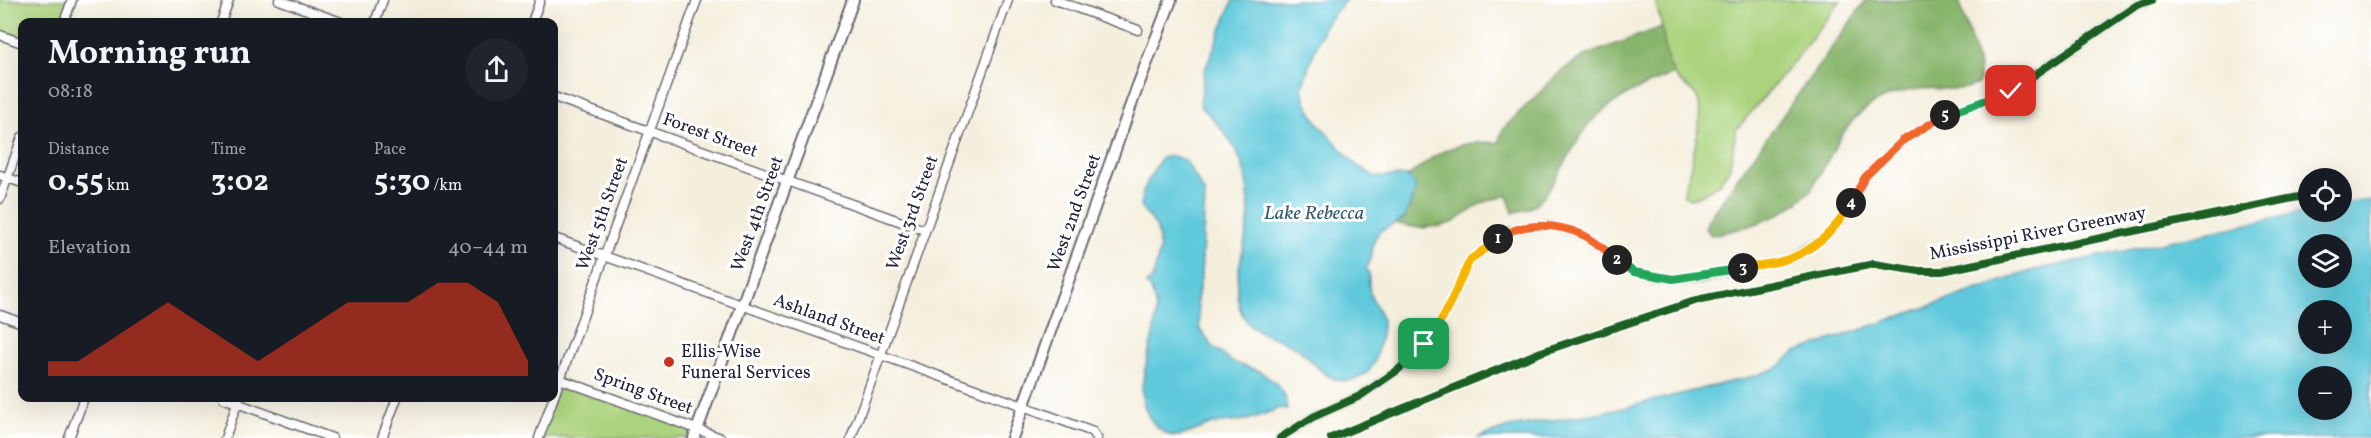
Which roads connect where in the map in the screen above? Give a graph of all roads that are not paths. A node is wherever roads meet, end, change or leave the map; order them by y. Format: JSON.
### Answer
{"nodes":[{"id":1,"x":72,"y":0,"type":"edge"},
{"id":2,"x":229,"y":0,"type":"edge"},
{"id":3,"x":279,"y":0,"type":"edge"},
{"id":4,"x":383,"y":0,"type":"edge"},
{"id":5,"x":540,"y":0,"type":"edge"},
{"id":6,"x":697,"y":0,"type":"edge"},
{"id":7,"x":853,"y":0,"type":"edge"},
{"id":8,"x":1008,"y":0,"type":"edge"},
{"id":9,"x":1055,"y":0,"type":"edge"},
{"id":10,"x":1171,"y":0,"type":"edge"},
{"id":11,"x":2152,"y":0,"type":"edge"},
{"id":12,"x":65,"y":18,"type":"edge"},
{"id":13,"x":222,"y":18,"type":"edge"},
{"id":14,"x":330,"y":18,"type":"edge"},
{"id":15,"x":376,"y":18,"type":"edge"},
{"id":16,"x":533,"y":18,"type":"edge"},
{"id":17,"x":1138,"y":30,"type":"dead end"},
{"id":18,"x":0,"y":35,"type":"edge"},
{"id":19,"x":18,"y":42,"type":"edge"},
{"id":20,"x":558,"y":98,"type":"edge"},
{"id":21,"x":650,"y":132,"type":"junction"},
{"id":22,"x":18,"y":146,"type":"edge"},
{"id":23,"x":4,"y":176,"type":"edge"},
{"id":24,"x":18,"y":181,"type":"edge"},
{"id":25,"x":787,"y":181,"type":"junction"},
{"id":26,"x":0,"y":199,"type":"edge"},
{"id":27,"x":924,"y":230,"type":"junction"},
{"id":28,"x":558,"y":240,"type":"edge"},
{"id":29,"x":605,"y":258,"type":"junction"},
{"id":30,"x":742,"y":307,"type":"junction"},
{"id":31,"x":0,"y":315,"type":"edge"},
{"id":32,"x":18,"y":322,"type":"edge"},
{"id":33,"x":881,"y":356,"type":"junction"},
{"id":34,"x":558,"y":376,"type":"edge"},
{"id":35,"x":558,"y":379,"type":"edge"},
{"id":36,"x":82,"y":402,"type":"edge"},
{"id":37,"x":237,"y":402,"type":"edge"},
{"id":38,"x":243,"y":402,"type":"edge"},
{"id":39,"x":396,"y":402,"type":"edge"},
{"id":40,"x":550,"y":402,"type":"edge"},
{"id":41,"x":1023,"y":406,"type":"junction"},
{"id":42,"x":695,"y":434,"type":"edge"},
{"id":43,"x":1095,"y":435,"type":"edge"},
{"id":44,"x":69,"y":438,"type":"edge"},
{"id":45,"x":225,"y":438,"type":"edge"},
{"id":46,"x":332,"y":438,"type":"edge"},
{"id":47,"x":382,"y":438,"type":"edge"},
{"id":48,"x":539,"y":438,"type":"edge"},
{"id":49,"x":721,"y":438,"type":"edge"},
{"id":50,"x":851,"y":438,"type":"edge"},
{"id":51,"x":1011,"y":438,"type":"edge"},
{"id":52,"x":1280,"y":438,"type":"edge"}],
"edges":[{"from":1,"to":12,"type":"street"},
{"from":2,"to":13,"type":"street"},
{"from":3,"to":14,"type":"street"},
{"from":4,"to":15,"type":"street"},
{"from":5,"to":16,"type":"street"},
{"from":6,"to":21,"type":"street","name":"West 5th Street"},
{"from":7,"to":25,"type":"street","name":"West 4th Street"},
{"from":8,"to":27,"type":"street","name":"West 3rd Street"},
{"from":9,"to":17,"type":"street"},
{"from":10,"to":41,"type":"street","name":"West 2nd Street"},
{"from":11,"to":52,"type":"street"},
{"from":18,"to":19,"type":"street"},
{"from":20,"to":21,"type":"street","name":"Forest Street"},
{"from":21,"to":25,"type":"street","name":"Forest Street"},
{"from":21,"to":29,"type":"street","name":"West 5th Street"},
{"from":22,"to":23,"type":"street"},
{"from":23,"to":24,"type":"street"},
{"from":23,"to":26,"type":"street"},
{"from":25,"to":27,"type":"street","name":"Forest Street"},
{"from":25,"to":30,"type":"street","name":"West 4th Street"},
{"from":27,"to":33,"type":"street","name":"West 3rd Street"},
{"from":28,"to":29,"type":"street","name":"Ashland Street"},
{"from":29,"to":30,"type":"street","name":"Ashland Street"},
{"from":29,"to":34,"type":"street","name":"West 5th Street"},
{"from":30,"to":33,"type":"street","name":"Ashland Street"},
{"from":30,"to":42,"type":"street","name":"West 4th Street"},
{"from":31,"to":32,"type":"street"},
{"from":33,"to":41,"type":"street","name":"Ashland Street"},
{"from":33,"to":50,"type":"street","name":"West 3rd Street"},
{"from":35,"to":42,"type":"street","name":"Spring Street"},
{"from":36,"to":44,"type":"street"},
{"from":37,"to":45,"type":"street"},
{"from":38,"to":46,"type":"street"},
{"from":39,"to":47,"type":"street"},
{"from":40,"to":48,"type":"street","name":"West 5th Street"},
{"from":41,"to":43,"type":"street","name":"Ashland Street"},
{"from":41,"to":51,"type":"street","name":"West 2nd Street"},
{"from":42,"to":49,"type":"street","name":"Spring Street"}]}
